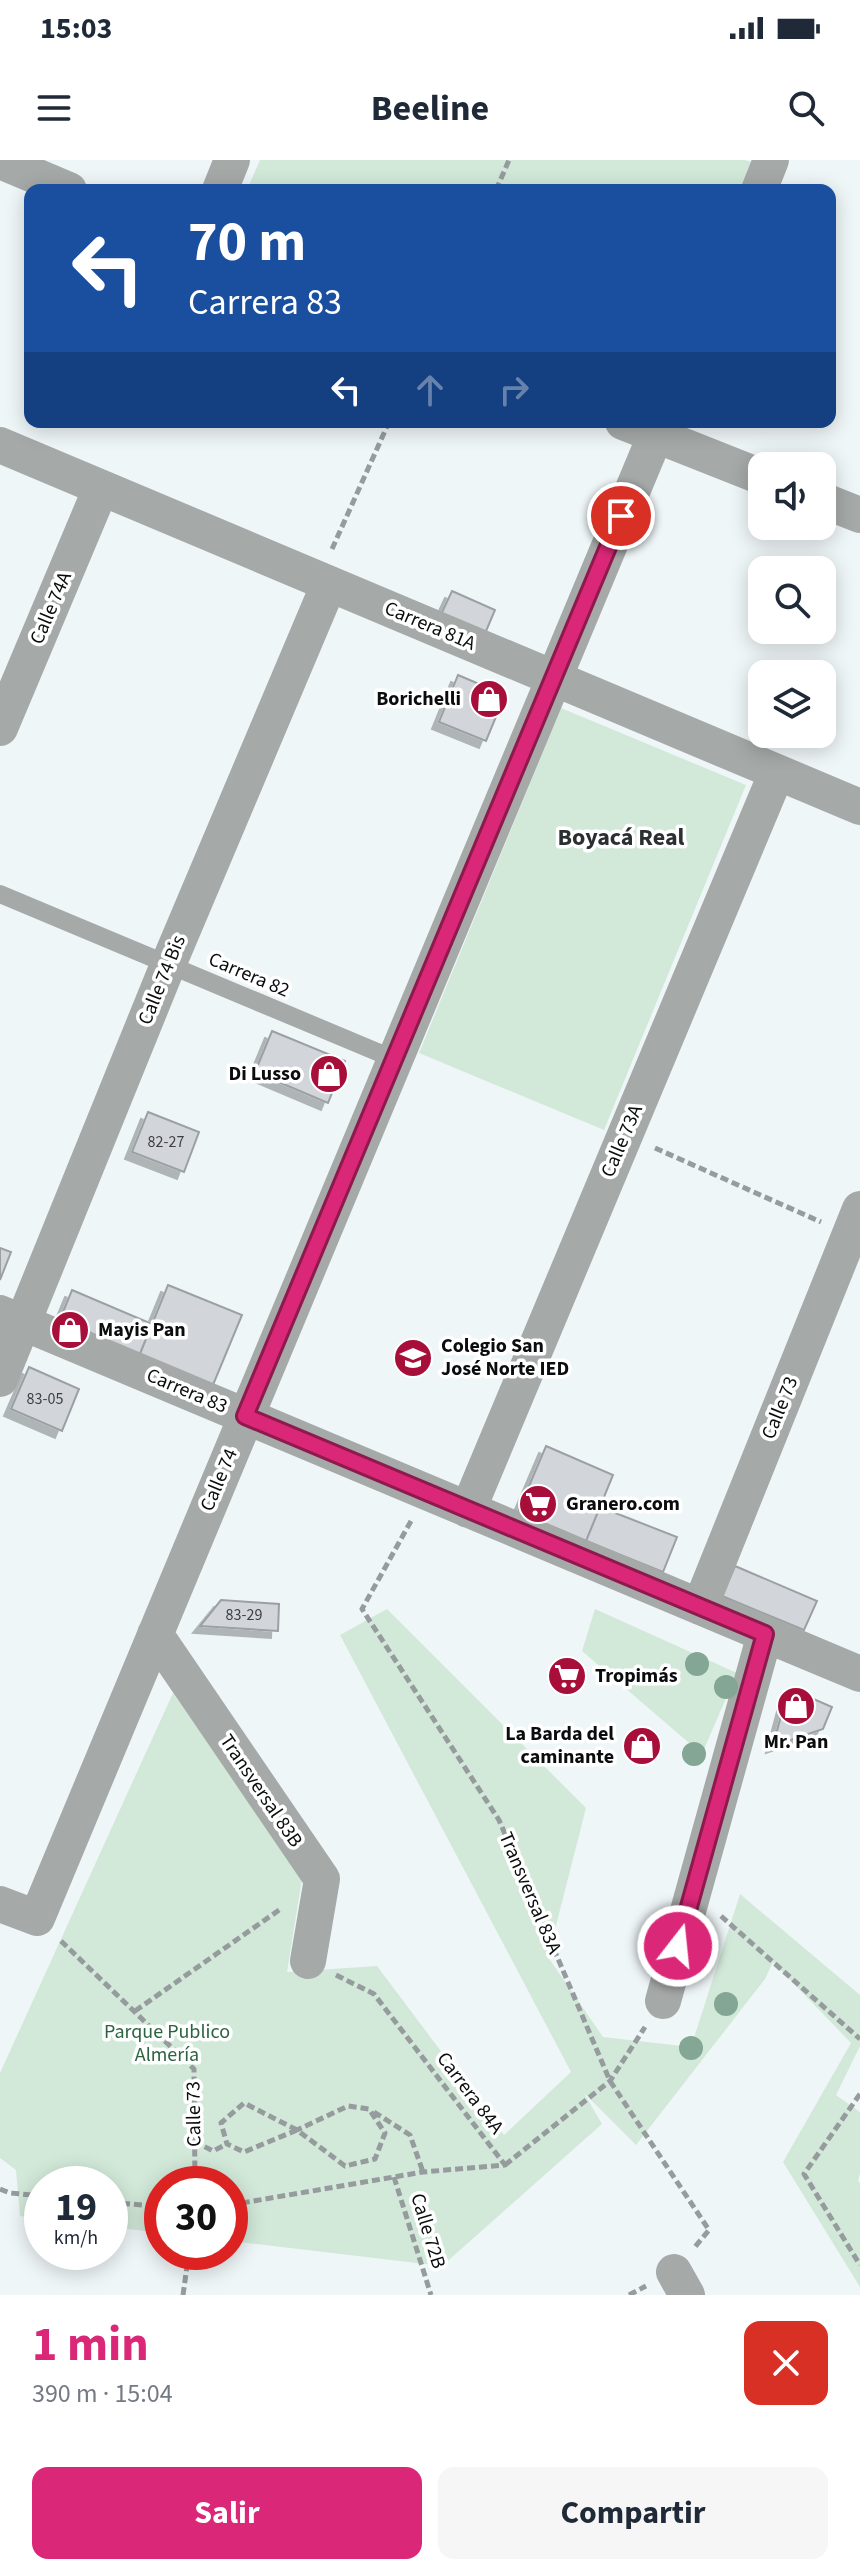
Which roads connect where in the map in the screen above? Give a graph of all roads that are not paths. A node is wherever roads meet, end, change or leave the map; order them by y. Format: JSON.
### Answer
{"nodes":[{"id":1,"x":232,"y":160,"type":"edge"},
{"id":2,"x":771,"y":160,"type":"edge"},
{"id":3,"x":0,"y":161,"type":"edge"},
{"id":4,"x":55,"y":184,"type":"edge"},
{"id":5,"x":222,"y":184,"type":"edge"},
{"id":6,"x":761,"y":184,"type":"edge"},
{"id":7,"x":645,"y":428,"type":"edge"},
{"id":8,"x":651,"y":428,"type":"edge"},
{"id":9,"x":0,"y":445,"type":"edge"},
{"id":10,"x":748,"y":471,"type":"edge"},
{"id":11,"x":101,"y":488,"type":"junction"},
{"id":12,"x":836,"y":506,"type":"edge"},
{"id":13,"x":860,"y":515,"type":"edge"},
{"id":14,"x":324,"y":581,"type":"junction"},
{"id":15,"x":553,"y":678,"type":"junction"},
{"id":16,"x":0,"y":728,"type":"edge"},
{"id":17,"x":777,"y":772,"type":"junction"},
{"id":18,"x":860,"y":807,"type":"edge"},
{"id":19,"x":0,"y":894,"type":"edge"},
{"id":20,"x":168,"y":965,"type":"junction"},
{"id":21,"x":394,"y":1059,"type":"junction"},
{"id":22,"x":855,"y":1222,"type":"edge"},
{"id":23,"x":12,"y":1318,"type":"edge"},
{"id":24,"x":0,"y":1379,"type":"edge"},
{"id":25,"x":245,"y":1416,"type":"junction"},
{"id":26,"x":468,"y":1510,"type":"junction"},
{"id":27,"x":700,"y":1607,"type":"junction"},
{"id":28,"x":155,"y":1634,"type":"junction"},
{"id":29,"x":765,"y":1634,"type":"junction"},
{"id":30,"x":860,"y":1674,"type":"edge"},
{"id":31,"x":0,"y":1904,"type":"edge"},
{"id":32,"x":308,"y":1961,"type":"road end"},
{"id":33,"x":663,"y":2001,"type":"road end"}],
"edges":[{"from":1,"to":5,"type":"street"},
{"from":2,"to":6,"type":"street"},
{"from":3,"to":4,"type":"street"},
{"from":7,"to":15,"type":"street","name":"Calle 74"},
{"from":8,"to":10,"type":"street"},
{"from":9,"to":11,"type":"street","name":"Carrera 81A"},
{"from":11,"to":14,"type":"street","name":"Carrera 81A"},
{"from":11,"to":16,"type":"street","name":"Calle 74A"},
{"from":12,"to":13,"type":"street"},
{"from":14,"to":15,"type":"street","name":"Carrera 81A"},
{"from":14,"to":20,"type":"street","name":"Calle 74 Bis"},
{"from":15,"to":17,"type":"street","name":"Carrera 81A"},
{"from":15,"to":21,"type":"street","name":"Calle 74"},
{"from":17,"to":18,"type":"street","name":"Carrera 81A"},
{"from":17,"to":26,"type":"street","name":"Calle 73A"},
{"from":19,"to":20,"type":"lane","name":"Carrera 82"},
{"from":20,"to":21,"type":"lane","name":"Carrera 82"},
{"from":20,"to":23,"type":"street","name":"Calle 74 Bis"},
{"from":21,"to":25,"type":"street","name":"Calle 74"},
{"from":22,"to":27,"type":"street","name":"Calle 73"},
{"from":23,"to":24,"type":"street","name":"Calle 74 Bis"},
{"from":23,"to":25,"type":"street","name":"Carrera 83"},
{"from":25,"to":26,"type":"street","name":"Carrera 83"},
{"from":25,"to":28,"type":"street","name":"Calle 74"},
{"from":26,"to":27,"type":"street","name":"Carrera 83"},
{"from":27,"to":29,"type":"street","name":"Carrera 83"},
{"from":28,"to":31,"type":"street","name":"Calle 74"},
{"from":28,"to":32,"type":"street","name":"Transversal 83B"},
{"from":29,"to":30,"type":"street","name":"Carrera 83"},
{"from":29,"to":33,"type":"street"}]}
